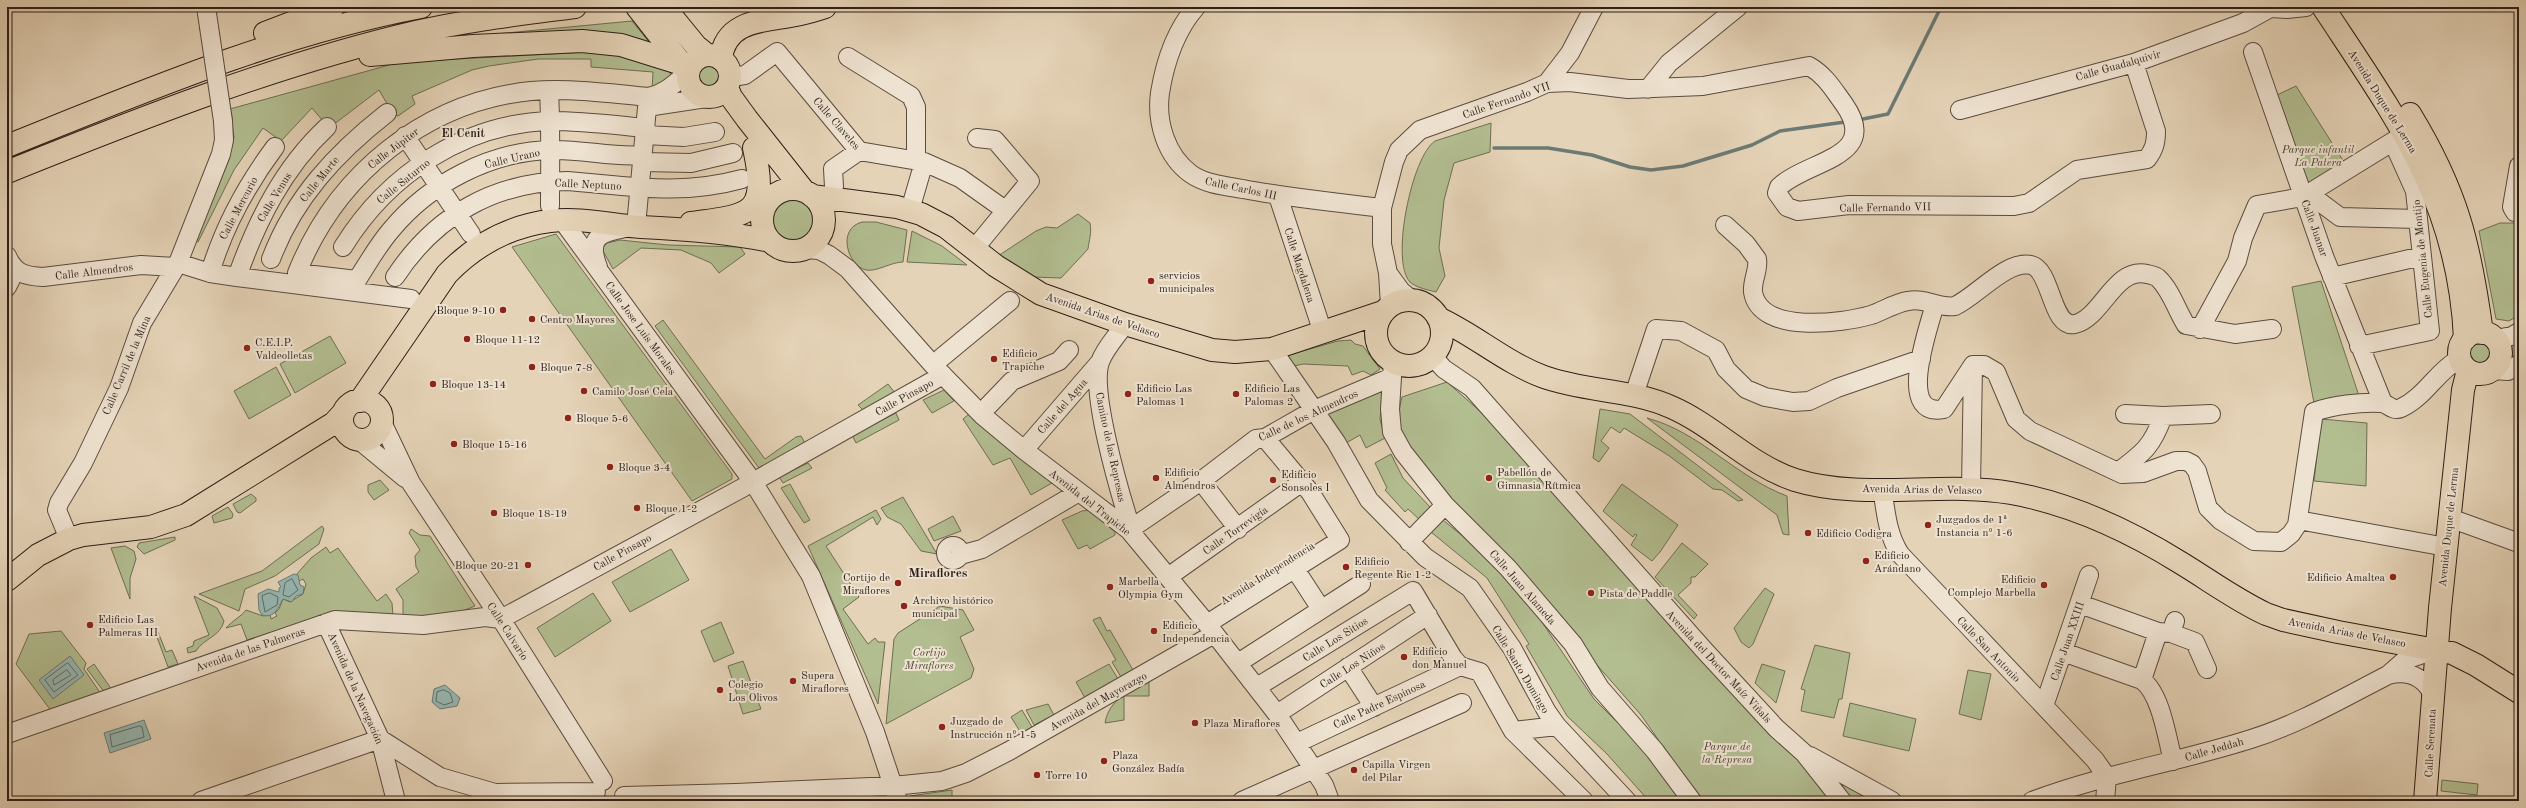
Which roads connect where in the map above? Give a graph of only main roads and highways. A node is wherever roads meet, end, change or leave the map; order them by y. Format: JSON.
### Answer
{"nodes":[{"id":1,"x":333,"y":7,"type":"edge"},
{"id":2,"x":421,"y":7,"type":"edge"},
{"id":3,"x":575,"y":7,"type":"edge"},
{"id":4,"x":637,"y":7,"type":"edge"},
{"id":5,"x":664,"y":7,"type":"edge"},
{"id":6,"x":826,"y":7,"type":"edge"},
{"id":7,"x":2322,"y":7,"type":"edge"},
{"id":8,"x":676,"y":38,"type":"junction"},
{"id":9,"x":322,"y":57,"type":"junction"},
{"id":10,"x":685,"y":68,"type":"junction"},
{"id":11,"x":717,"y":79,"type":"junction"},
{"id":12,"x":168,"y":83,"type":"junction"},
{"id":13,"x":7,"y":146,"type":"edge"},
{"id":14,"x":743,"y":151,"type":"junction"},
{"id":15,"x":7,"y":172,"type":"edge"},
{"id":16,"x":808,"y":193,"type":"junction"},
{"id":17,"x":864,"y":204,"type":"junction"},
{"id":18,"x":766,"y":205,"type":"junction"},
{"id":19,"x":646,"y":227,"type":"junction"},
{"id":20,"x":705,"y":230,"type":"junction"},
{"id":21,"x":770,"y":241,"type":"junction"},
{"id":22,"x":812,"y":243,"type":"junction"},
{"id":23,"x":1387,"y":309,"type":"junction"},
{"id":24,"x":1438,"y":318,"type":"junction"},
{"id":25,"x":1331,"y":331,"type":"junction"},
{"id":26,"x":1378,"y":343,"type":"junction"},
{"id":27,"x":1480,"y":343,"type":"junction"},
{"id":28,"x":394,"y":350,"type":"junction"},
{"id":29,"x":1436,"y":351,"type":"junction"},
{"id":30,"x":2478,"y":355,"type":"junction"},
{"id":31,"x":352,"y":406,"type":"junction"},
{"id":32,"x":382,"y":419,"type":"junction"},
{"id":33,"x":356,"y":439,"type":"junction"},
{"id":34,"x":303,"y":442,"type":"junction"},
{"id":35,"x":7,"y":580,"type":"edge"},
{"id":36,"x":2430,"y":638,"type":"junction"},
{"id":37,"x":2385,"y":640,"type":"junction"},
{"id":38,"x":2462,"y":657,"type":"junction"},
{"id":39,"x":2433,"y":690,"type":"junction"},
{"id":40,"x":2519,"y":692,"type":"edge"},
{"id":41,"x":2425,"y":801,"type":"edge"}],
"edges":[{"from":1,"to":12,"type":"main road"},
{"from":2,"to":12,"type":"main road"},
{"from":3,"to":9,"type":"main road"},
{"from":4,"to":8,"type":"main road"},
{"from":5,"to":8,"type":"main road"},
{"from":6,"to":11,"type":"main road"},
{"from":7,"to":30,"type":"main road","name":"Avenida Duque de Lerma"},
{"from":7,"to":30,"type":"main road","name":"Avenida Duque de Lerma"},
{"from":8,"to":10,"type":"main road"},
{"from":8,"to":11,"type":"main road"},
{"from":9,"to":10,"type":"main road"},
{"from":9,"to":15,"type":"main road"},
{"from":10,"to":11,"type":"main road"},
{"from":10,"to":11,"type":"main road"},
{"from":11,"to":14,"type":"main road"},
{"from":11,"to":16,"type":"main road"},
{"from":12,"to":13,"type":"main road"},
{"from":14,"to":18,"type":"main road"},
{"from":14,"to":19,"type":"main road"},
{"from":16,"to":17,"type":"main road","name":"Avenida Arias de Velasco"},
{"from":16,"to":18,"type":"main road"},
{"from":16,"to":22,"type":"main road"},
{"from":17,"to":22,"type":"main road"},
{"from":17,"to":25,"type":"main road","name":"Avenida Arias de Velasco"},
{"from":18,"to":20,"type":"main road"},
{"from":18,"to":21,"type":"main road"},
{"from":19,"to":20,"type":"main road"},
{"from":19,"to":28,"type":"main road"},
{"from":20,"to":21,"type":"main road"},
{"from":21,"to":22,"type":"main road"},
{"from":23,"to":24,"type":"main road"},
{"from":23,"to":25,"type":"main road","name":"Avenida Arias de Velasco"},
{"from":23,"to":26,"type":"main road"},
{"from":24,"to":27,"type":"main road","name":"Avenida Arias de Velasco"},
{"from":24,"to":29,"type":"main road"},
{"from":25,"to":26,"type":"main road"},
{"from":26,"to":29,"type":"main road"},
{"from":27,"to":29,"type":"main road","name":"Avenida Arias de Velasco"},
{"from":27,"to":37,"type":"main road","name":"Avenida Arias de Velasco"},
{"from":28,"to":31,"type":"main road"},
{"from":28,"to":32,"type":"main road"},
{"from":30,"to":36,"type":"main road","name":"Avenida Duque de Lerma"},
{"from":30,"to":36,"type":"main road","name":"Avenida Duque de Lerma"},
{"from":31,"to":32,"type":"main road"},
{"from":31,"to":33,"type":"main road"},
{"from":31,"to":34,"type":"main road"},
{"from":32,"to":33,"type":"main road"},
{"from":33,"to":34,"type":"main road"},
{"from":34,"to":35,"type":"main road"},
{"from":36,"to":37,"type":"main road","name":"Avenida Arias de Velasco"},
{"from":36,"to":37,"type":"main road"},
{"from":36,"to":38,"type":"main road","name":"Avenida Arias de Velasco"},
{"from":36,"to":38,"type":"main road"},
{"from":36,"to":39,"type":"main road","name":"Avenida Duque de Lerma"},
{"from":38,"to":39,"type":"main road"},
{"from":38,"to":40,"type":"main road"},
{"from":39,"to":41,"type":"main road","name":"Calle Serenata"}]}
